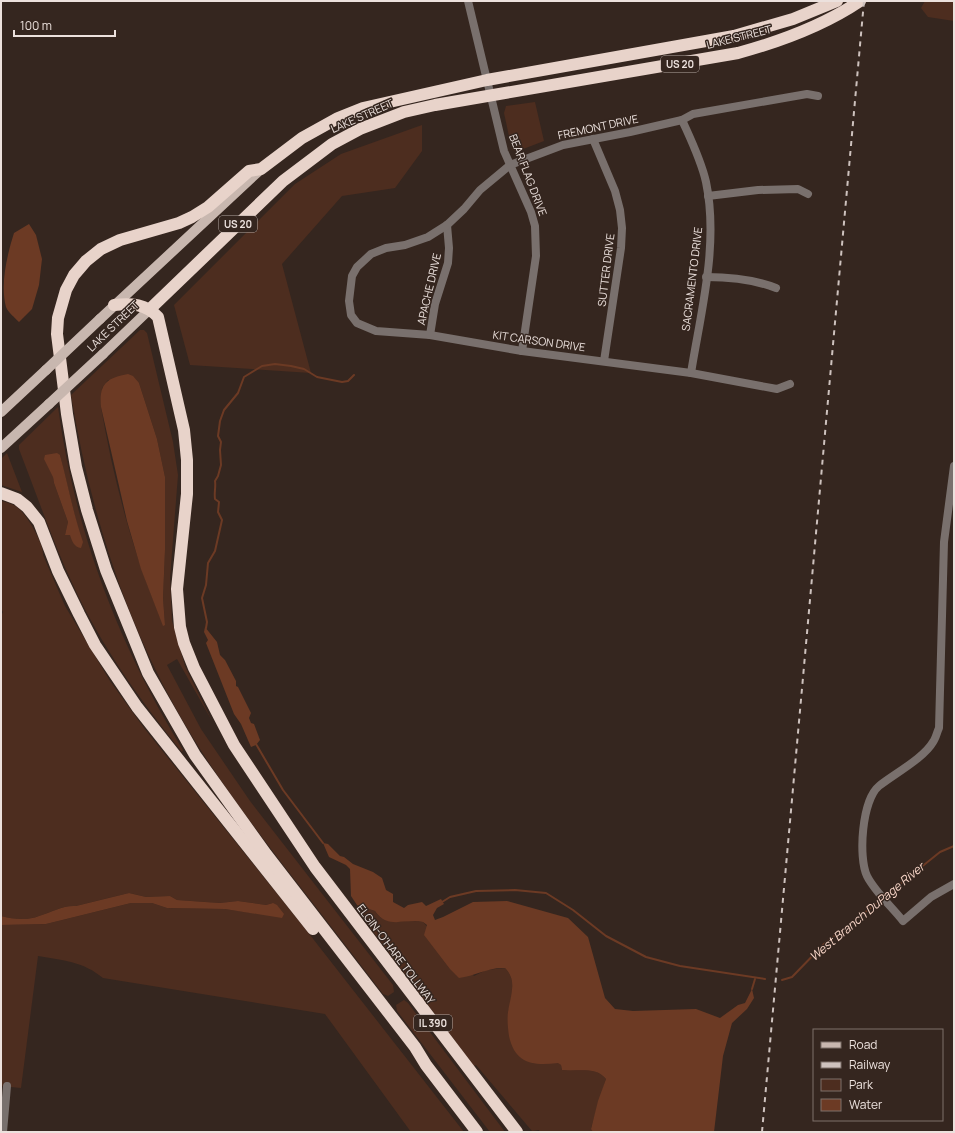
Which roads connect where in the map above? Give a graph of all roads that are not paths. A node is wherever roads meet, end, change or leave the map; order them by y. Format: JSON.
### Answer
{"nodes":[{"id":1,"x":468,"y":1,"type":"edge"},
{"id":2,"x":837,"y":1,"type":"edge"},
{"id":3,"x":860,"y":1,"type":"edge"},
{"id":4,"x":487,"y":80,"type":"junction"},
{"id":5,"x":491,"y":96,"type":"junction"},
{"id":6,"x":818,"y":96,"type":"dead end"},
{"id":7,"x":682,"y":120,"type":"junction"},
{"id":8,"x":593,"y":139,"type":"junction"},
{"id":9,"x":510,"y":165,"type":"junction"},
{"id":10,"x":261,"y":169,"type":"junction"},
{"id":11,"x":808,"y":194,"type":"dead end"},
{"id":12,"x":708,"y":196,"type":"junction"},
{"id":13,"x":447,"y":225,"type":"junction"},
{"id":14,"x":366,"y":258,"type":"joint"},
{"id":15,"x":706,"y":278,"type":"junction"},
{"id":16,"x":776,"y":288,"type":"dead end"},
{"id":17,"x":114,"y":305,"type":"junction"},
{"id":18,"x":150,"y":309,"type":"junction"},
{"id":19,"x":430,"y":336,"type":"junction"},
{"id":20,"x":522,"y":352,"type":"junction"},
{"id":21,"x":604,"y":361,"type":"junction"},
{"id":22,"x":691,"y":373,"type":"junction"},
{"id":23,"x":790,"y":384,"type":"dead end"},
{"id":24,"x":1,"y":412,"type":"edge"},
{"id":25,"x":1,"y":448,"type":"edge"},
{"id":26,"x":954,"y":466,"type":"edge"},
{"id":27,"x":1,"y":493,"type":"edge"},
{"id":28,"x":954,"y":884,"type":"edge"},
{"id":29,"x":426,"y":1065,"type":"junction"},
{"id":30,"x":7,"y":1086,"type":"dead end"},
{"id":31,"x":3,"y":1132,"type":"edge"},
{"id":32,"x":477,"y":1132,"type":"edge"},
{"id":33,"x":517,"y":1132,"type":"edge"}],
"edges":[{"from":1,"to":4,"type":"street","name":"BEAR FLAG DRIVE"},
{"from":2,"to":4,"type":"highway","name":"LAKE STREET","number":"US 20"},
{"from":3,"to":5,"type":"highway","name":"LAKE STREET","number":"US 20"},
{"from":4,"to":5,"type":"street","name":"BEAR FLAG DRIVE"},
{"from":4,"to":10,"type":"highway","name":"LAKE STREET","number":"US 20"},
{"from":5,"to":9,"type":"street","name":"BEAR FLAG DRIVE"},
{"from":5,"to":18,"type":"highway","name":"LAKE STREET","number":"US 20"},
{"from":6,"to":7,"type":"street","name":"FREMONT DRIVE"},
{"from":7,"to":8,"type":"street","name":"FREMONT DRIVE"},
{"from":7,"to":12,"type":"street","name":"SACRAMENTO DRIVE"},
{"from":8,"to":9,"type":"street","name":"FREMONT DRIVE"},
{"from":8,"to":21,"type":"street","name":"SUTTER DRIVE"},
{"from":9,"to":13,"type":"street","name":"FREMONT DRIVE"},
{"from":9,"to":20,"type":"street","name":"BEAR FLAG DRIVE"},
{"from":10,"to":17,"type":"main road","name":"LAKE STREET","number":"US 20"},
{"from":10,"to":29,"type":"highway"},
{"from":11,"to":12,"type":"street"},
{"from":12,"to":15,"type":"street","name":"SACRAMENTO DRIVE"},
{"from":13,"to":14,"type":"street","name":"FREMONT DRIVE"},
{"from":13,"to":19,"type":"street","name":"APACHE DRIVE"},
{"from":14,"to":19,"type":"street","name":"KIT CARSON DRIVE"},
{"from":15,"to":16,"type":"street"},
{"from":15,"to":22,"type":"street","name":"SACRAMENTO DRIVE"},
{"from":17,"to":18,"type":"highway"},
{"from":17,"to":24,"type":"main road","name":"LAKE STREET","number":"US 20","bridge":true},
{"from":18,"to":25,"type":"main road","name":"LAKE STREET","number":"US 20","bridge":true},
{"from":18,"to":33,"type":"highway","name":"ELGIN-O'HARE TOLLWAY","number":"IL 390"},
{"from":19,"to":20,"type":"street","name":"KIT CARSON DRIVE"},
{"from":20,"to":21,"type":"street","name":"KIT CARSON DRIVE"},
{"from":21,"to":22,"type":"street","name":"KIT CARSON DRIVE"},
{"from":22,"to":23,"type":"street","name":"KIT CARSON DRIVE"},
{"from":26,"to":28,"type":"street"},
{"from":27,"to":29,"type":"highway"},
{"from":29,"to":32,"type":"highway"},
{"from":30,"to":31,"type":"street"}]}
